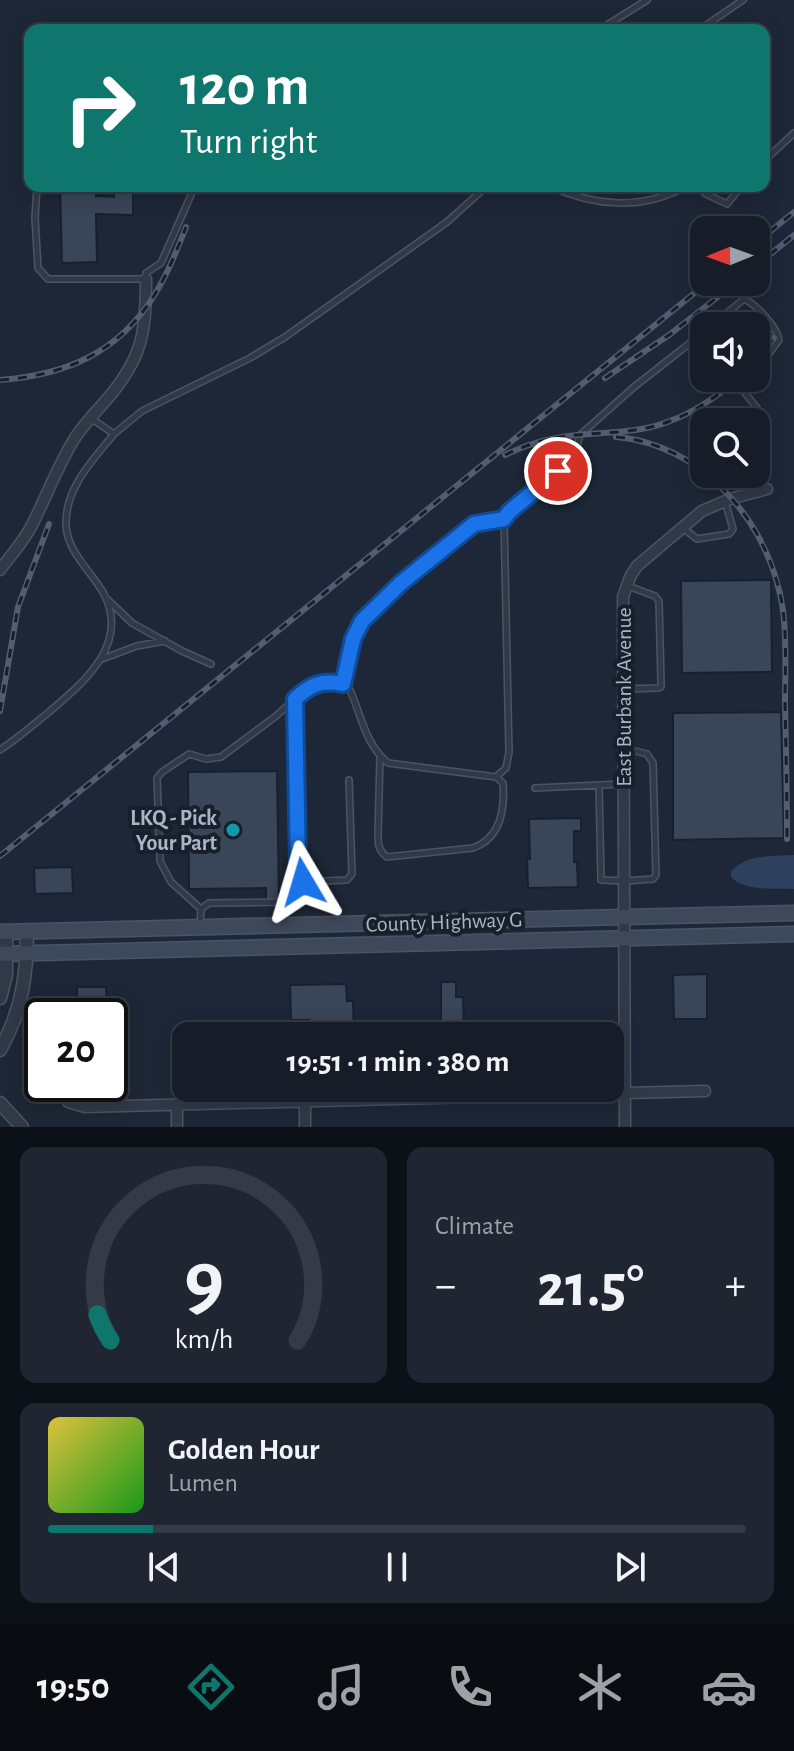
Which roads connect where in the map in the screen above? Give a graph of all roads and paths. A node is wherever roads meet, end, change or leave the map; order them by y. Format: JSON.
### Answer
{"nodes":[{"id":1,"x":647,"y":0,"type":"edge"},
{"id":2,"x":743,"y":0,"type":"edge"},
{"id":3,"x":609,"y":24,"type":"edge"},
{"id":4,"x":708,"y":24,"type":"edge"},
{"id":5,"x":794,"y":133,"type":"edge"},
{"id":6,"x":770,"y":155,"type":"edge"},
{"id":7,"x":37,"y":192,"type":"edge"},
{"id":8,"x":192,"y":192,"type":"edge"},
{"id":9,"x":480,"y":192,"type":"edge"},
{"id":10,"x":568,"y":192,"type":"edge"},
{"id":11,"x":672,"y":192,"type":"edge"},
{"id":12,"x":704,"y":192,"type":"edge"},
{"id":13,"x":737,"y":192,"type":"edge"},
{"id":14,"x":146,"y":279,"type":"junction"},
{"id":15,"x":728,"y":312,"type":"edge"},
{"id":16,"x":760,"y":312,"type":"edge"},
{"id":17,"x":770,"y":323,"type":"edge"},
{"id":18,"x":690,"y":343,"type":"edge"},
{"id":19,"x":770,"y":352,"type":"edge"},
{"id":20,"x":744,"y":392,"type":"edge"},
{"id":21,"x":757,"y":408,"type":"edge"},
{"id":22,"x":91,"y":418,"type":"junction"},
{"id":23,"x":114,"y":434,"type":"junction"},
{"id":24,"x":748,"y":488,"type":"edge"},
{"id":25,"x":767,"y":489,"type":"dead end"},
{"id":26,"x":748,"y":494,"type":"junction"},
{"id":27,"x":725,"y":501,"type":"junction"},
{"id":28,"x":504,"y":519,"type":"junction"},
{"id":29,"x":682,"y":527,"type":"junction"},
{"id":30,"x":0,"y":570,"type":"edge"},
{"id":31,"x":626,"y":585,"type":"junction"},
{"id":32,"x":106,"y":598,"type":"junction"},
{"id":33,"x":165,"y":641,"type":"junction"},
{"id":34,"x":101,"y":659,"type":"junction"},
{"id":35,"x":211,"y":664,"type":"dead end"},
{"id":36,"x":343,"y":684,"type":"junction"},
{"id":37,"x":623,"y":689,"type":"junction"},
{"id":38,"x":295,"y":699,"type":"junction"},
{"id":39,"x":623,"y":748,"type":"junction"},
{"id":40,"x":0,"y":750,"type":"edge"},
{"id":41,"x":380,"y":756,"type":"junction"},
{"id":42,"x":496,"y":777,"type":"junction"},
{"id":43,"x":349,"y":780,"type":"dead end"},
{"id":44,"x":624,"y":783,"type":"junction"},
{"id":45,"x":599,"y":785,"type":"junction"},
{"id":46,"x":535,"y":788,"type":"dead end"},
{"id":47,"x":625,"y":881,"type":"junction"},
{"id":48,"x":303,"y":882,"type":"junction"},
{"id":49,"x":288,"y":902,"type":"junction"},
{"id":50,"x":201,"y":909,"type":"junction"},
{"id":51,"x":794,"y":913,"type":"edge"},
{"id":52,"x":625,"y":918,"type":"junction"},
{"id":53,"x":285,"y":925,"type":"junction"},
{"id":54,"x":200,"y":927,"type":"junction"},
{"id":55,"x":27,"y":931,"type":"junction"},
{"id":56,"x":3,"y":932,"type":"edge"},
{"id":57,"x":794,"y":934,"type":"edge"},
{"id":58,"x":626,"y":938,"type":"junction"},
{"id":59,"x":286,"y":947,"type":"junction"},
{"id":60,"x":27,"y":953,"type":"junction"},
{"id":61,"x":3,"y":954,"type":"edge"},
{"id":62,"x":2,"y":982,"type":"edge"},
{"id":63,"x":0,"y":998,"type":"edge"},
{"id":64,"x":0,"y":1050,"type":"edge"},
{"id":65,"x":705,"y":1091,"type":"dead end"},
{"id":66,"x":0,"y":1092,"type":"edge"},
{"id":67,"x":625,"y":1094,"type":"junction"},
{"id":68,"x":68,"y":1102,"type":"dead end"},
{"id":69,"x":305,"y":1102,"type":"joint"},
{"id":70,"x":2,"y":1105,"type":"edge"},
{"id":71,"x":177,"y":1105,"type":"junction"},
{"id":72,"x":22,"y":1127,"type":"edge"},
{"id":73,"x":177,"y":1127,"type":"edge"},
{"id":74,"x":305,"y":1127,"type":"edge"},
{"id":75,"x":625,"y":1127,"type":"edge"}],
"edges":[{"from":1,"to":3,"type":"lane"},
{"from":2,"to":4,"type":"lane"},
{"from":5,"to":6,"type":"lane"},
{"from":7,"to":14,"type":"lane"},
{"from":8,"to":14,"type":"lane"},
{"from":9,"to":23,"type":"lane"},
{"from":10,"to":11,"type":"lane"},
{"from":12,"to":13,"type":"lane"},
{"from":14,"to":22,"type":"street"},
{"from":15,"to":16,"type":"lane"},
{"from":17,"to":19,"type":"lane"},
{"from":18,"to":28,"type":"lane"},
{"from":20,"to":21,"type":"lane"},
{"from":22,"to":23,"type":"lane"},
{"from":22,"to":30,"type":"street"},
{"from":23,"to":32,"type":"lane"},
{"from":24,"to":26,"type":"lane"},
{"from":25,"to":26,"type":"street","name":"East Burbank Avenue"},
{"from":26,"to":27,"type":"street","name":"East Burbank Avenue"},
{"from":27,"to":29,"type":"street","name":"East Burbank Avenue"},
{"from":27,"to":29,"type":"lane"},
{"from":28,"to":36,"type":"lane"},
{"from":28,"to":42,"type":"lane"},
{"from":29,"to":31,"type":"street","name":"East Burbank Avenue"},
{"from":31,"to":37,"type":"street","name":"East Burbank Avenue"},
{"from":31,"to":37,"type":"lane"},
{"from":32,"to":33,"type":"lane"},
{"from":32,"to":34,"type":"lane"},
{"from":33,"to":34,"type":"lane"},
{"from":33,"to":35,"type":"lane"},
{"from":34,"to":40,"type":"lane"},
{"from":36,"to":38,"type":"lane"},
{"from":36,"to":41,"type":"lane"},
{"from":37,"to":39,"type":"street","name":"East Burbank Avenue"},
{"from":38,"to":48,"type":"lane"},
{"from":38,"to":50,"type":"lane"},
{"from":39,"to":44,"type":"street","name":"East Burbank Avenue"},
{"from":39,"to":47,"type":"lane"},
{"from":41,"to":42,"type":"lane"},
{"from":41,"to":42,"type":"lane"},
{"from":43,"to":48,"type":"lane"},
{"from":44,"to":45,"type":"lane"},
{"from":44,"to":47,"type":"street","name":"East Burbank Avenue"},
{"from":45,"to":46,"type":"lane"},
{"from":45,"to":47,"type":"lane"},
{"from":47,"to":52,"type":"street","name":"East Burbank Avenue"},
{"from":48,"to":49,"type":"lane"},
{"from":49,"to":50,"type":"lane"},
{"from":49,"to":53,"type":"lane"},
{"from":50,"to":54,"type":"lane"},
{"from":51,"to":52,"type":"main road","name":"County Highway G"},
{"from":52,"to":53,"type":"main road","name":"County Highway G"},
{"from":52,"to":58,"type":"street","name":"East Burbank Avenue"},
{"from":53,"to":54,"type":"main road","name":"County Highway G"},
{"from":53,"to":59,"type":"main road"},
{"from":54,"to":55,"type":"main road","name":"County Highway G"},
{"from":55,"to":56,"type":"main road","name":"County Highway G"},
{"from":55,"to":60,"type":"street"},
{"from":56,"to":61,"type":"street"},
{"from":57,"to":58,"type":"main road","name":"County Highway G"},
{"from":58,"to":59,"type":"main road","name":"County Highway G"},
{"from":58,"to":67,"type":"street","name":"East Burbank Avenue"},
{"from":59,"to":60,"type":"main road","name":"County Highway G"},
{"from":60,"to":61,"type":"main road","name":"County Highway G"},
{"from":60,"to":64,"type":"street"},
{"from":61,"to":62,"type":"street"},
{"from":62,"to":63,"type":"street"},
{"from":65,"to":67,"type":"street"},
{"from":66,"to":70,"type":"street"},
{"from":67,"to":75,"type":"street","name":"East Burbank Avenue"},
{"from":68,"to":71,"type":"street"},
{"from":69,"to":71,"type":"street"},
{"from":69,"to":74,"type":"street"},
{"from":70,"to":72,"type":"street"},
{"from":71,"to":73,"type":"street"}]}
